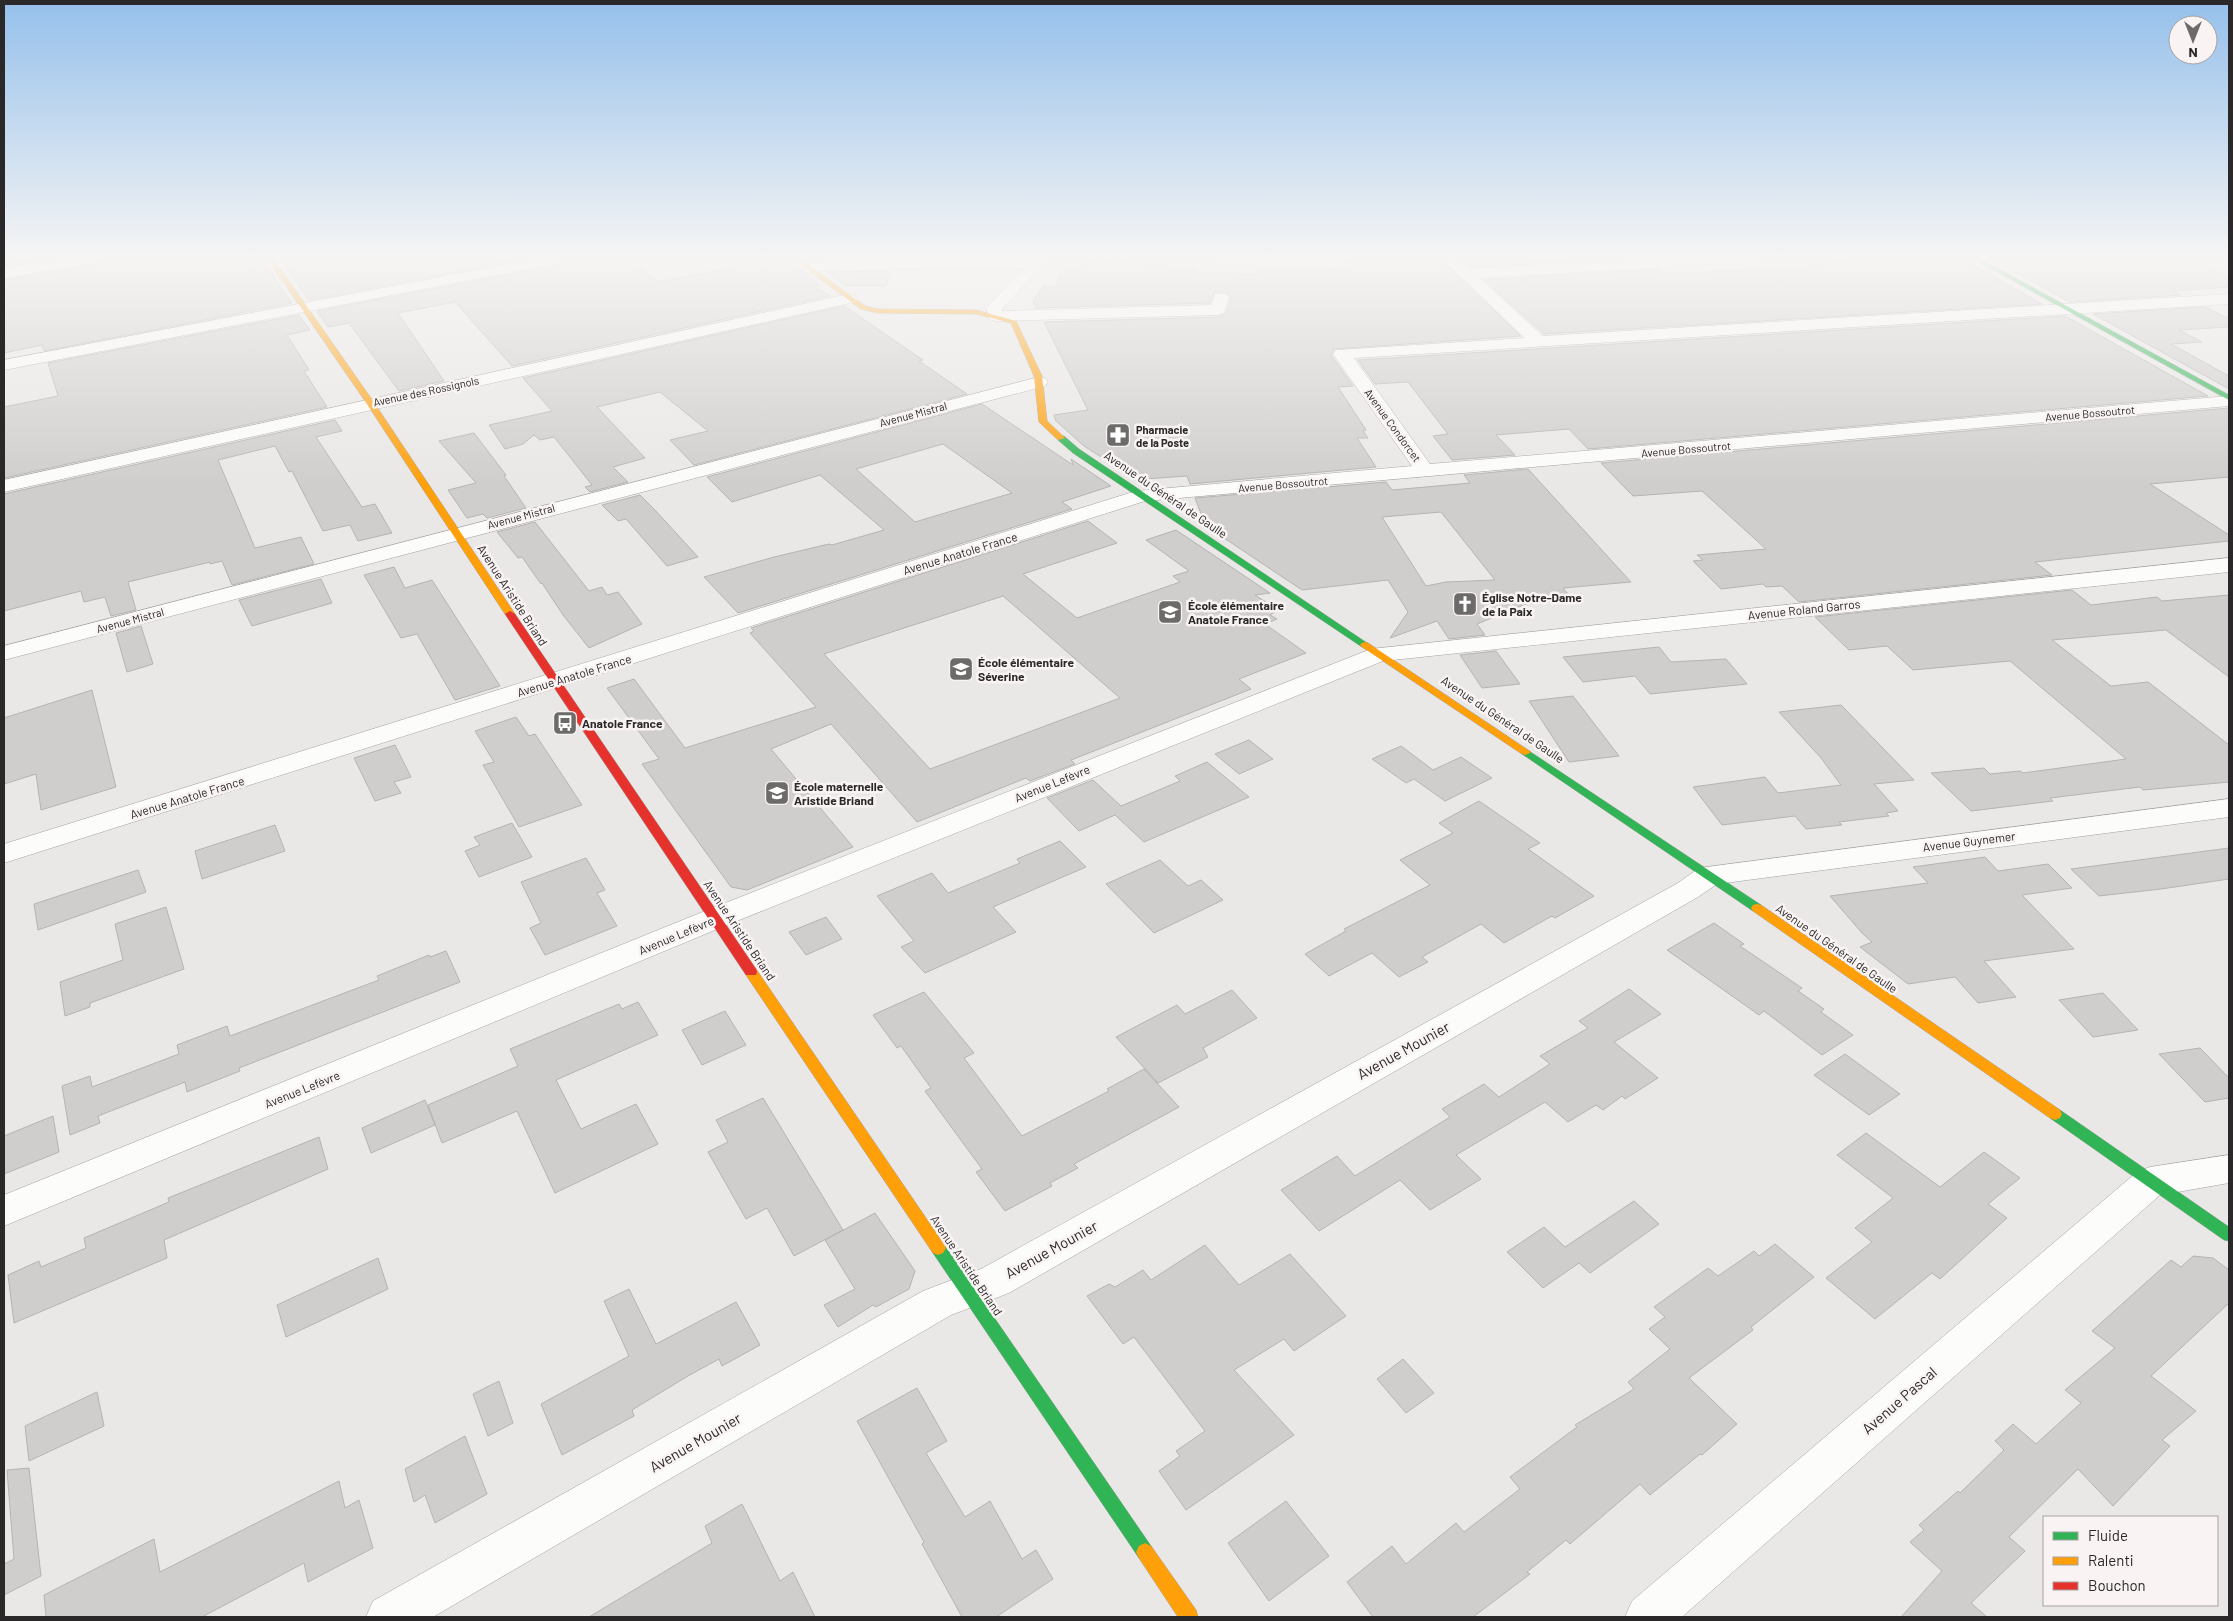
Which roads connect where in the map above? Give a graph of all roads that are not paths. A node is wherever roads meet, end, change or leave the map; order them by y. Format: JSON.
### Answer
{"nodes":[{"id":1,"x":168,"y":334,"type":"edge"},
{"id":2,"x":321,"y":334,"type":"edge"},
{"id":3,"x":691,"y":334,"type":"edge"},
{"id":4,"x":1019,"y":334,"type":"edge"},
{"id":5,"x":1529,"y":334,"type":"edge"},
{"id":6,"x":1672,"y":334,"type":"edge"},
{"id":7,"x":2111,"y":334,"type":"edge"},
{"id":8,"x":1538,"y":342,"type":"junction"},
{"id":9,"x":4,"y":365,"type":"edge"},
{"id":10,"x":1039,"y":382,"type":"junction"},
{"id":11,"x":2229,"y":400,"type":"edge"},
{"id":12,"x":371,"y":404,"type":"junction"},
{"id":13,"x":1426,"y":472,"type":"junction"},
{"id":14,"x":4,"y":486,"type":"edge"},
{"id":15,"x":1143,"y":495,"type":"junction"},
{"id":16,"x":457,"y":533,"type":"junction"},
{"id":17,"x":2229,"y":565,"type":"edge"},
{"id":18,"x":4,"y":653,"type":"edge"},
{"id":19,"x":1379,"y":654,"type":"junction"},
{"id":20,"x":554,"y":682,"type":"junction"},
{"id":21,"x":2229,"y":808,"type":"edge"},
{"id":22,"x":4,"y":854,"type":"edge"},
{"id":23,"x":1709,"y":875,"type":"junction"},
{"id":24,"x":716,"y":918,"type":"junction"},
{"id":25,"x":2229,"y":1169,"type":"edge"},
{"id":26,"x":2150,"y":1182,"type":"junction"},
{"id":27,"x":4,"y":1211,"type":"edge"},
{"id":28,"x":2229,"y":1235,"type":"edge"},
{"id":29,"x":967,"y":1292,"type":"junction"},
{"id":30,"x":389,"y":1617,"type":"edge"},
{"id":31,"x":1189,"y":1617,"type":"edge"},
{"id":32,"x":1648,"y":1617,"type":"edge"}],
"edges":[{"from":1,"to":9,"type":"street"},
{"from":2,"to":12,"type":"street","name":"Avenue Aristide Briand"},
{"from":3,"to":12,"type":"street","name":"Avenue des Rossignols"},
{"from":4,"to":10,"type":"street","name":"Avenue du Général de Gaulle"},
{"from":5,"to":8,"type":"street"},
{"from":6,"to":8,"type":"street"},
{"from":7,"to":11,"type":"street"},
{"from":8,"to":13,"type":"street","name":"Avenue Condorcet"},
{"from":10,"to":15,"type":"street","name":"Avenue du Général de Gaulle"},
{"from":10,"to":16,"type":"street","name":"Avenue Mistral"},
{"from":11,"to":13,"type":"street","name":"Avenue Bossoutrot"},
{"from":12,"to":14,"type":"street","name":"Avenue des Rossignols"},
{"from":12,"to":16,"type":"street","name":"Avenue Aristide Briand"},
{"from":13,"to":15,"type":"street","name":"Avenue Bossoutrot"},
{"from":15,"to":19,"type":"street","name":"Avenue du Général de Gaulle"},
{"from":15,"to":20,"type":"street","name":"Avenue Anatole France"},
{"from":16,"to":18,"type":"street","name":"Avenue Mistral"},
{"from":16,"to":20,"type":"street","name":"Avenue Aristide Briand"},
{"from":17,"to":19,"type":"street","name":"Avenue Roland Garros"},
{"from":19,"to":23,"type":"street","name":"Avenue du Général de Gaulle"},
{"from":19,"to":24,"type":"street","name":"Avenue Lefèvre"},
{"from":20,"to":22,"type":"street","name":"Avenue Anatole France"},
{"from":20,"to":24,"type":"street","name":"Avenue Aristide Briand"},
{"from":21,"to":23,"type":"street","name":"Avenue Guynemer"},
{"from":23,"to":26,"type":"street","name":"Avenue du Général de Gaulle"},
{"from":23,"to":29,"type":"street","name":"Avenue Mounier"},
{"from":24,"to":27,"type":"street","name":"Avenue Lefèvre"},
{"from":24,"to":29,"type":"street","name":"Avenue Aristide Briand"},
{"from":25,"to":26,"type":"street"},
{"from":26,"to":28,"type":"street","name":"Avenue du Général de Gaulle"},
{"from":26,"to":32,"type":"street","name":"Avenue Pascal"},
{"from":29,"to":30,"type":"street","name":"Avenue Mounier"},
{"from":29,"to":31,"type":"street","name":"Avenue Aristide Briand"}]}
